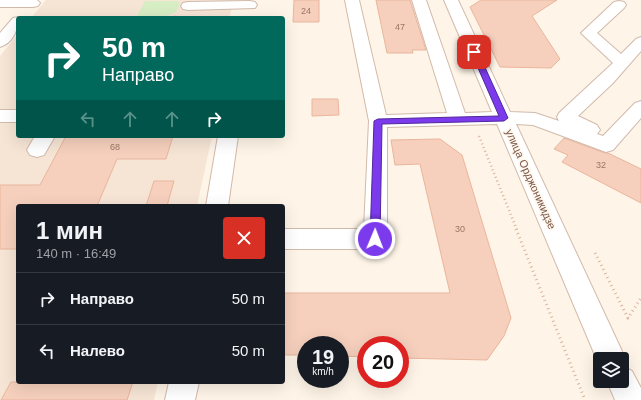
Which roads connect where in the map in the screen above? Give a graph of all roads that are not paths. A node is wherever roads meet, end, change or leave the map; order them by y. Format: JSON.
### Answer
{"nodes":[{"id":1,"x":352,"y":0,"type":"edge"},
{"id":2,"x":419,"y":0,"type":"edge"},
{"id":3,"x":451,"y":0,"type":"edge"},
{"id":4,"x":35,"y":2,"type":"edge"},
{"id":5,"x":0,"y":3,"type":"edge"},
{"id":6,"x":619,"y":5,"type":"dead end"},
{"id":7,"x":188,"y":6,"type":"dead end"},
{"id":8,"x":250,"y":8,"type":"edge"},
{"id":9,"x":23,"y":16,"type":"edge"},
{"id":10,"x":16,"y":23,"type":"edge"},
{"id":11,"x":0,"y":42,"type":"edge"},
{"id":12,"x":641,"y":42,"type":"edge"},
{"id":13,"x":622,"y":63,"type":"junction"},
{"id":14,"x":641,"y":107,"type":"edge"},
{"id":15,"x":0,"y":116,"type":"edge"},
{"id":16,"x":16,"y":116,"type":"edge"},
{"id":17,"x":504,"y":118,"type":"junction"},
{"id":18,"x":465,"y":119,"type":"junction"},
{"id":19,"x":378,"y":121,"type":"junction"},
{"id":20,"x":228,"y":138,"type":"edge"},
{"id":21,"x":611,"y":140,"type":"junction"},
{"id":22,"x":217,"y":204,"type":"edge"},
{"id":23,"x":285,"y":239,"type":"edge"},
{"id":24,"x":608,"y":352,"type":"edge"},
{"id":25,"x":184,"y":384,"type":"edge"},
{"id":26,"x":625,"y":388,"type":"edge"},
{"id":27,"x":180,"y":400,"type":"edge"},
{"id":28,"x":631,"y":400,"type":"edge"}],
"edges":[{"from":1,"to":19,"type":"street"},
{"from":2,"to":18,"type":"street"},
{"from":3,"to":17,"type":"street","name":"улица Орджоникидзе"},
{"from":4,"to":5,"type":"street"},
{"from":4,"to":9,"type":"street"},
{"from":6,"to":13,"type":"street"},
{"from":7,"to":8,"type":"street"},
{"from":10,"to":11,"type":"street"},
{"from":12,"to":13,"type":"street"},
{"from":13,"to":21,"type":"street"},
{"from":14,"to":21,"type":"street"},
{"from":15,"to":16,"type":"street"},
{"from":17,"to":18,"type":"street"},
{"from":17,"to":21,"type":"street"},
{"from":17,"to":24,"type":"street","name":"улица Орджоникидзе"},
{"from":18,"to":19,"type":"street"},
{"from":19,"to":23,"type":"street"},
{"from":20,"to":22,"type":"street"},
{"from":25,"to":27,"type":"street"},
{"from":26,"to":28,"type":"street"}]}
